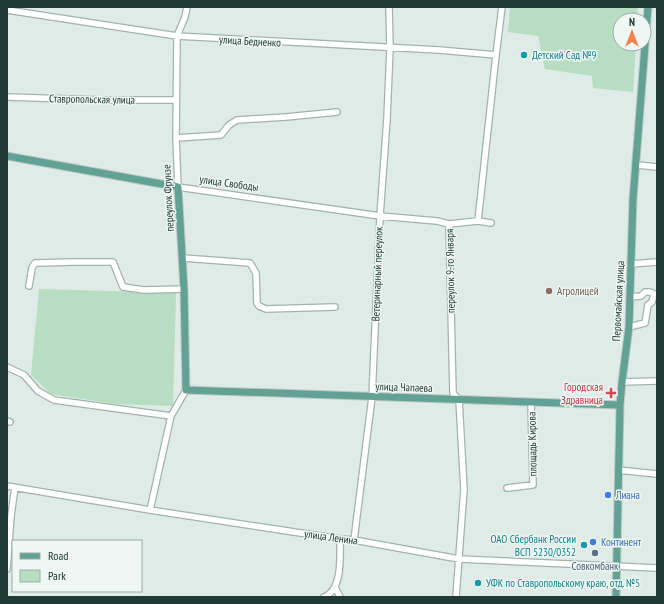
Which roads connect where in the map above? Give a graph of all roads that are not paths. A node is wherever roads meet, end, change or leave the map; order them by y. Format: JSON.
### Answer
{"nodes":[{"id":1,"x":187,"y":7,"type":"edge"},
{"id":2,"x":389,"y":7,"type":"edge"},
{"id":3,"x":502,"y":7,"type":"edge"},
{"id":4,"x":648,"y":7,"type":"edge"},
{"id":5,"x":7,"y":10,"type":"edge"},
{"id":6,"x":177,"y":36,"type":"junction"},
{"id":7,"x":390,"y":48,"type":"junction"},
{"id":8,"x":496,"y":55,"type":"junction"},
{"id":9,"x":7,"y":97,"type":"edge"},
{"id":10,"x":176,"y":100,"type":"junction"},
{"id":11,"x":337,"y":112,"type":"dead end"},
{"id":12,"x":176,"y":138,"type":"junction"},
{"id":13,"x":7,"y":156,"type":"edge"},
{"id":14,"x":637,"y":165,"type":"junction"},
{"id":15,"x":657,"y":167,"type":"edge"},
{"id":16,"x":178,"y":187,"type":"junction"},
{"id":17,"x":380,"y":216,"type":"junction"},
{"id":18,"x":478,"y":221,"type":"junction"},
{"id":19,"x":491,"y":223,"type":"dead end"},
{"id":20,"x":449,"y":224,"type":"junction"},
{"id":21,"x":183,"y":258,"type":"junction"},
{"id":22,"x":657,"y":262,"type":"edge"},
{"id":23,"x":631,"y":264,"type":"junction"},
{"id":24,"x":29,"y":286,"type":"dead end"},
{"id":25,"x":184,"y":288,"type":"junction"},
{"id":26,"x":630,"y":298,"type":"junction"},
{"id":27,"x":335,"y":307,"type":"dead end"},
{"id":28,"x":629,"y":327,"type":"junction"},
{"id":29,"x":7,"y":367,"type":"edge"},
{"id":30,"x":657,"y":381,"type":"edge"},
{"id":31,"x":622,"y":382,"type":"junction"},
{"id":32,"x":186,"y":390,"type":"junction"},
{"id":33,"x":372,"y":397,"type":"junction"},
{"id":34,"x":459,"y":400,"type":"junction"},
{"id":35,"x":531,"y":402,"type":"junction"},
{"id":36,"x":620,"y":405,"type":"junction"},
{"id":37,"x":171,"y":416,"type":"junction"},
{"id":38,"x":618,"y":470,"type":"junction"},
{"id":39,"x":657,"y":474,"type":"edge"},
{"id":40,"x":7,"y":486,"type":"edge"},
{"id":41,"x":15,"y":487,"type":"junction"},
{"id":42,"x":507,"y":488,"type":"dead end"},
{"id":43,"x":150,"y":510,"type":"junction"},
{"id":44,"x":340,"y":539,"type":"junction"},
{"id":45,"x":354,"y":540,"type":"junction"},
{"id":46,"x":459,"y":559,"type":"junction"},
{"id":47,"x":616,"y":566,"type":"junction"},
{"id":48,"x":657,"y":568,"type":"edge"},
{"id":49,"x":7,"y":569,"type":"edge"},
{"id":50,"x":335,"y":587,"type":"junction"},
{"id":51,"x":324,"y":597,"type":"edge"},
{"id":52,"x":340,"y":597,"type":"edge"},
{"id":53,"x":456,"y":597,"type":"edge"},
{"id":54,"x":616,"y":597,"type":"edge"}],
"edges":[{"from":1,"to":6,"type":"street","name":"переулок Фрунзе"},
{"from":2,"to":7,"type":"street","name":"Ветеринарный переулок"},
{"from":3,"to":8,"type":"street"},
{"from":4,"to":14,"type":"main road","name":"Первомайская улица"},
{"from":5,"to":6,"type":"street","name":"улица Бедненко"},
{"from":6,"to":7,"type":"street","name":"улица Бедненко"},
{"from":6,"to":10,"type":"street","name":"переулок Фрунзе"},
{"from":7,"to":8,"type":"street","name":"улица Бедненко"},
{"from":7,"to":17,"type":"street","name":"Ветеринарный переулок"},
{"from":8,"to":18,"type":"street"},
{"from":9,"to":10,"type":"street","name":"Ставропольская улица"},
{"from":10,"to":12,"type":"street","name":"переулок Фрунзе"},
{"from":11,"to":12,"type":"street"},
{"from":12,"to":16,"type":"street","name":"переулок Фрунзе"},
{"from":13,"to":16,"type":"main road","name":"улица Свободы"},
{"from":14,"to":15,"type":"street"},
{"from":14,"to":23,"type":"main road","name":"Первомайская улица"},
{"from":16,"to":17,"type":"street","name":"улица Свободы"},
{"from":16,"to":21,"type":"main road","name":"переулок Фрунзе"},
{"from":17,"to":20,"type":"street","name":"улица Свободы"},
{"from":17,"to":33,"type":"street","name":"Ветеринарный переулок"},
{"from":18,"to":19,"type":"street"},
{"from":18,"to":20,"type":"street","name":"переулок 9-го Января"},
{"from":20,"to":34,"type":"street","name":"переулок 9-го Января"},
{"from":21,"to":25,"type":"main road","name":"переулок Фрунзе"},
{"from":21,"to":27,"type":"street"},
{"from":22,"to":23,"type":"street"},
{"from":23,"to":26,"type":"main road","name":"Первомайская улица"},
{"from":24,"to":25,"type":"street"},
{"from":25,"to":32,"type":"main road","name":"переулок Фрунзе"},
{"from":26,"to":28,"type":"main road","name":"Первомайская улица"},
{"from":26,"to":28,"type":"street"},
{"from":28,"to":31,"type":"main road","name":"Первомайская улица"},
{"from":29,"to":37,"type":"street"},
{"from":30,"to":31,"type":"street"},
{"from":31,"to":36,"type":"main road","name":"Первомайская улица"},
{"from":32,"to":33,"type":"main road","name":"улица Чапаева"},
{"from":32,"to":37,"type":"street"},
{"from":33,"to":34,"type":"main road","name":"улица Чапаева"},
{"from":33,"to":45,"type":"street","name":"Ветеринарный переулок"},
{"from":34,"to":35,"type":"main road","name":"улица Чапаева"},
{"from":34,"to":46,"type":"street","name":"переулок 9-го Января"},
{"from":35,"to":36,"type":"main road","name":"улица Чапаева"},
{"from":35,"to":42,"type":"street","name":"площадь Кирова"},
{"from":36,"to":38,"type":"main road","name":"Первомайская улица"},
{"from":37,"to":43,"type":"street"},
{"from":38,"to":39,"type":"street"},
{"from":38,"to":47,"type":"main road","name":"Первомайская улица"},
{"from":40,"to":41,"type":"street","name":"улица Ленина"},
{"from":41,"to":43,"type":"street","name":"улица Ленина"},
{"from":41,"to":49,"type":"street"},
{"from":43,"to":44,"type":"street","name":"улица Ленина"},
{"from":44,"to":45,"type":"street","name":"улица Ленина"},
{"from":44,"to":50,"type":"street"},
{"from":45,"to":46,"type":"street","name":"улица Ленина"},
{"from":46,"to":47,"type":"street","name":"улица Ленина"},
{"from":46,"to":53,"type":"street","name":"переулок 9-го Января"},
{"from":47,"to":48,"type":"street","name":"улица Ленина"},
{"from":47,"to":54,"type":"main road","name":"Первомайская улица"},
{"from":50,"to":51,"type":"street"},
{"from":50,"to":52,"type":"street"}]}
